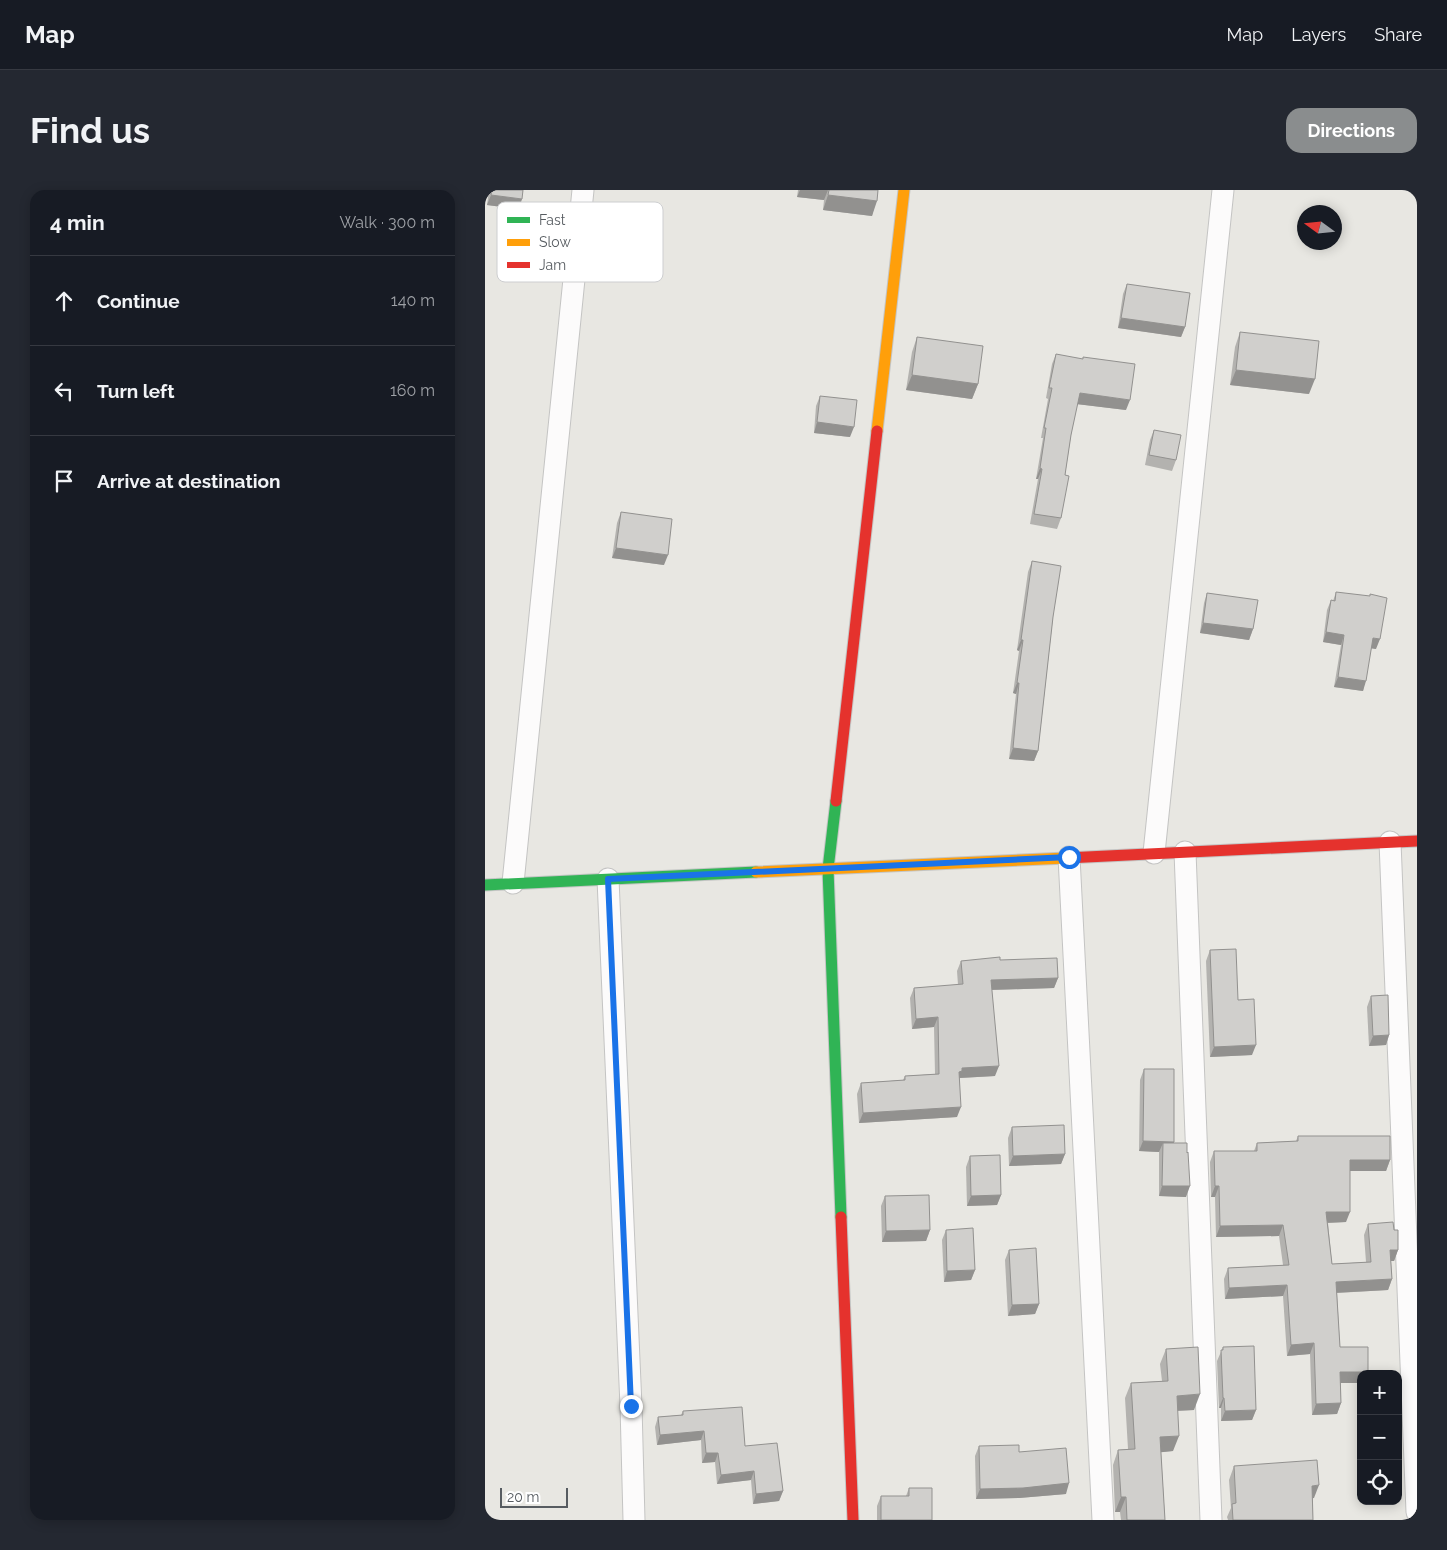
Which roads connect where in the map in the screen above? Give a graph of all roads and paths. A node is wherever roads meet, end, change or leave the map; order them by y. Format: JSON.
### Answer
{"nodes":[{"id":1,"x":904,"y":190,"type":"edge"},
{"id":2,"x":1223,"y":190,"type":"edge"},
{"id":3,"x":574,"y":282,"type":"edge"},
{"id":4,"x":1417,"y":841,"type":"edge"},
{"id":5,"x":1390,"y":842,"type":"junction"},
{"id":6,"x":1185,"y":852,"type":"junction"},
{"id":7,"x":1154,"y":853,"type":"junction"},
{"id":8,"x":1069,"y":857,"type":"junction"},
{"id":9,"x":828,"y":869,"type":"junction"},
{"id":10,"x":608,"y":879,"type":"junction"},
{"id":11,"x":513,"y":884,"type":"junction"},
{"id":12,"x":485,"y":885,"type":"edge"},
{"id":13,"x":1417,"y":1512,"type":"edge"},
{"id":14,"x":634,"y":1520,"type":"edge"},
{"id":15,"x":853,"y":1520,"type":"edge"},
{"id":16,"x":1103,"y":1520,"type":"edge"},
{"id":17,"x":1211,"y":1520,"type":"edge"}],
"edges":[{"from":1,"to":9,"type":"street"},
{"from":2,"to":7,"type":"street"},
{"from":3,"to":11,"type":"street"},
{"from":4,"to":5,"type":"street"},
{"from":5,"to":6,"type":"street"},
{"from":5,"to":13,"type":"street"},
{"from":6,"to":7,"type":"street"},
{"from":6,"to":17,"type":"street"},
{"from":7,"to":8,"type":"street"},
{"from":8,"to":9,"type":"street"},
{"from":8,"to":16,"type":"street"},
{"from":9,"to":10,"type":"street"},
{"from":9,"to":15,"type":"street"},
{"from":10,"to":11,"type":"street"},
{"from":10,"to":14,"type":"street"},
{"from":11,"to":12,"type":"street"}]}
